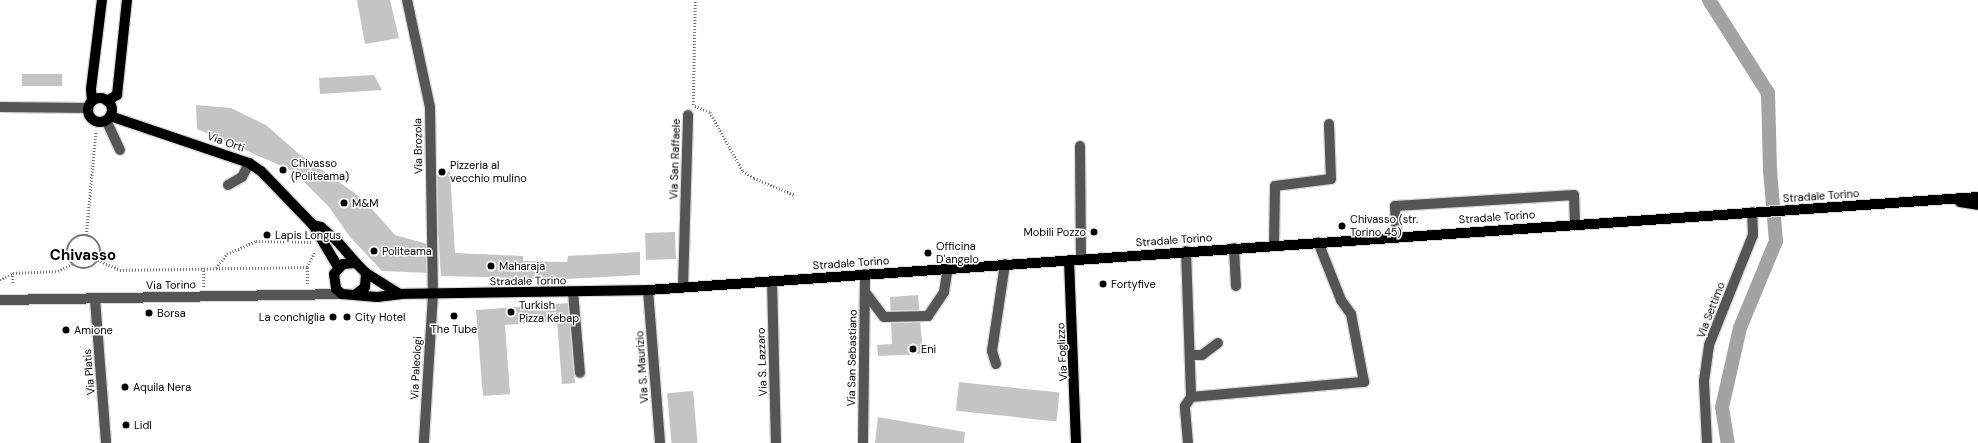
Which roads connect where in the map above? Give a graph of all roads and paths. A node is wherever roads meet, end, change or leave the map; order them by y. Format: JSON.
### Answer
{"nodes":[{"id":1,"x":102,"y":0,"type":"edge"},
{"id":2,"x":127,"y":0,"type":"edge"},
{"id":3,"x":407,"y":0,"type":"edge"},
{"id":4,"x":695,"y":0,"type":"edge"},
{"id":5,"x":107,"y":101,"type":"junction"},
{"id":6,"x":90,"y":104,"type":"junction"},
{"id":7,"x":0,"y":107,"type":"edge"},
{"id":8,"x":690,"y":110,"type":"junction"},
{"id":9,"x":108,"y":118,"type":"junction"},
{"id":10,"x":1329,"y":124,"type":"dead end"},
{"id":11,"x":96,"y":130,"type":"dead end"},
{"id":12,"x":1080,"y":146,"type":"dead end"},
{"id":13,"x":120,"y":150,"type":"dead end"},
{"id":14,"x":249,"y":163,"type":"junction"},
{"id":15,"x":228,"y":185,"type":"dead end"},
{"id":16,"x":795,"y":195,"type":"dead end"},
{"id":17,"x":1978,"y":197,"type":"edge"},
{"id":18,"x":1950,"y":200,"type":"junction"},
{"id":19,"x":1978,"y":206,"type":"edge"},
{"id":20,"x":1752,"y":212,"type":"junction"},
{"id":21,"x":1575,"y":223,"type":"junction"},
{"id":22,"x":313,"y":225,"type":"junction"},
{"id":23,"x":86,"y":235,"type":"junction"},
{"id":24,"x":1397,"y":236,"type":"junction"},
{"id":25,"x":1318,"y":242,"type":"junction"},
{"id":26,"x":317,"y":245,"type":"dead end"},
{"id":27,"x":1274,"y":245,"type":"junction"},
{"id":28,"x":1234,"y":248,"type":"junction"},
{"id":29,"x":318,"y":250,"type":"dead end"},
{"id":30,"x":1186,"y":252,"type":"junction"},
{"id":31,"x":1081,"y":259,"type":"junction"},
{"id":32,"x":98,"y":260,"type":"junction"},
{"id":33,"x":1069,"y":260,"type":"junction"},
{"id":34,"x":356,"y":263,"type":"junction"},
{"id":35,"x":72,"y":264,"type":"junction"},
{"id":36,"x":1005,"y":264,"type":"junction"},
{"id":37,"x":307,"y":267,"type":"junction"},
{"id":38,"x":338,"y":267,"type":"junction"},
{"id":39,"x":204,"y":268,"type":"junction"},
{"id":40,"x":216,"y":268,"type":"junction"},
{"id":41,"x":948,"y":268,"type":"junction"},
{"id":42,"x":13,"y":273,"type":"junction"},
{"id":43,"x":366,"y":273,"type":"junction"},
{"id":44,"x":865,"y":274,"type":"junction"},
{"id":45,"x":0,"y":280,"type":"edge"},
{"id":46,"x":772,"y":281,"type":"junction"},
{"id":47,"x":13,"y":283,"type":"dead end"},
{"id":48,"x":1236,"y":286,"type":"dead end"},
{"id":49,"x":204,"y":287,"type":"dead end"},
{"id":50,"x":307,"y":287,"type":"dead end"},
{"id":51,"x":683,"y":287,"type":"junction"},
{"id":52,"x":648,"y":290,"type":"junction"},
{"id":53,"x":573,"y":292,"type":"junction"},
{"id":54,"x":865,"y":292,"type":"junction"},
{"id":55,"x":342,"y":294,"type":"junction"},
{"id":56,"x":400,"y":294,"type":"junction"},
{"id":57,"x":432,"y":294,"type":"junction"},
{"id":58,"x":355,"y":295,"type":"junction"},
{"id":59,"x":95,"y":299,"type":"junction"},
{"id":60,"x":0,"y":300,"type":"edge"},
{"id":61,"x":1218,"y":343,"type":"dead end"},
{"id":62,"x":1190,"y":355,"type":"junction"},
{"id":63,"x":996,"y":364,"type":"dead end"},
{"id":64,"x":580,"y":373,"type":"dead end"},
{"id":65,"x":1191,"y":397,"type":"junction"},
{"id":66,"x":106,"y":443,"type":"edge"},
{"id":67,"x":424,"y":443,"type":"edge"},
{"id":68,"x":660,"y":443,"type":"edge"},
{"id":69,"x":776,"y":443,"type":"edge"},
{"id":70,"x":862,"y":443,"type":"edge"},
{"id":71,"x":1076,"y":443,"type":"edge"},
{"id":72,"x":1188,"y":443,"type":"edge"},
{"id":73,"x":1707,"y":443,"type":"edge"}],
"edges":[{"from":1,"to":6,"type":"main road"},
{"from":2,"to":5,"type":"main road"},
{"from":3,"to":57,"type":"street","name":"Via Brozola"},
{"from":4,"to":8,"type":"path"},
{"from":5,"to":6,"type":"main road"},
{"from":5,"to":9,"type":"main road"},
{"from":6,"to":7,"type":"street"},
{"from":6,"to":9,"type":"main road","name":"Via Orti"},
{"from":8,"to":16,"type":"path","name":"Via San Raffaele"},
{"from":8,"to":51,"type":"street","name":"Via San Raffaele"},
{"from":9,"to":13,"type":"street"},
{"from":9,"to":14,"type":"main road","name":"Via Orti"},
{"from":10,"to":27,"type":"street"},
{"from":11,"to":23,"type":"path"},
{"from":12,"to":31,"type":"street"},
{"from":14,"to":15,"type":"street"},
{"from":14,"to":22,"type":"main road","name":"Via Orti"},
{"from":17,"to":18,"type":"main road"},
{"from":18,"to":19,"type":"main road"},
{"from":18,"to":20,"type":"main road","name":"Stradale Torino"},
{"from":20,"to":21,"type":"main road","name":"Stradale Torino"},
{"from":20,"to":73,"type":"street","name":"Via Settimo"},
{"from":21,"to":24,"type":"main road","name":"Stradale Torino"},
{"from":21,"to":24,"type":"street"},
{"from":22,"to":34,"type":"main road","name":"Via Orti"},
{"from":22,"to":38,"type":"main road","name":"Via Orti"},
{"from":23,"to":32,"type":"path"},
{"from":23,"to":35,"type":"path"},
{"from":24,"to":25,"type":"main road","name":"Stradale Torino"},
{"from":25,"to":27,"type":"main road","name":"Stradale Torino"},
{"from":25,"to":65,"type":"street"},
{"from":26,"to":40,"type":"path"},
{"from":27,"to":28,"type":"main road","name":"Stradale Torino"},
{"from":28,"to":30,"type":"main road","name":"Stradale Torino"},
{"from":28,"to":48,"type":"street"},
{"from":29,"to":37,"type":"path"},
{"from":30,"to":31,"type":"main road","name":"Stradale Torino"},
{"from":30,"to":62,"type":"street"},
{"from":31,"to":33,"type":"main road","name":"Stradale Torino"},
{"from":32,"to":35,"type":"path"},
{"from":32,"to":39,"type":"path"},
{"from":33,"to":36,"type":"main road","name":"Stradale Torino"},
{"from":33,"to":71,"type":"main road","name":"Via Foglizzo"},
{"from":34,"to":38,"type":"main road"},
{"from":34,"to":43,"type":"main road"},
{"from":35,"to":42,"type":"path"},
{"from":36,"to":41,"type":"main road","name":"Stradale Torino"},
{"from":36,"to":63,"type":"street"},
{"from":37,"to":40,"type":"path"},
{"from":37,"to":50,"type":"path"},
{"from":38,"to":55,"type":"main road"},
{"from":39,"to":40,"type":"path"},
{"from":39,"to":49,"type":"path"},
{"from":41,"to":44,"type":"main road","name":"Stradale Torino"},
{"from":41,"to":54,"type":"street"},
{"from":42,"to":45,"type":"path"},
{"from":42,"to":47,"type":"path"},
{"from":43,"to":56,"type":"main road","name":"Stradale Torino"},
{"from":43,"to":58,"type":"main road"},
{"from":44,"to":46,"type":"main road","name":"Stradale Torino"},
{"from":44,"to":54,"type":"street","name":"Via San Sebastiano"},
{"from":46,"to":51,"type":"main road","name":"Stradale Torino"},
{"from":46,"to":69,"type":"street","name":"Via S. Lazzaro"},
{"from":51,"to":52,"type":"main road","name":"Stradale Torino"},
{"from":52,"to":53,"type":"main road","name":"Stradale Torino"},
{"from":52,"to":68,"type":"street","name":"Via S. Maurizio"},
{"from":53,"to":57,"type":"main road","name":"Stradale Torino"},
{"from":53,"to":64,"type":"street"},
{"from":54,"to":70,"type":"street","name":"Via San Sebastiano"},
{"from":55,"to":58,"type":"main road"},
{"from":55,"to":59,"type":"street","name":"Via Torino"},
{"from":56,"to":57,"type":"main road","name":"Stradale Torino"},
{"from":56,"to":58,"type":"main road","name":"Stradale Torino"},
{"from":57,"to":67,"type":"street","name":"Via Paleologi"},
{"from":59,"to":60,"type":"street","name":"Via Torino"},
{"from":59,"to":66,"type":"street","name":"Via Platis"},
{"from":61,"to":62,"type":"street"},
{"from":62,"to":65,"type":"street"},
{"from":65,"to":72,"type":"street"}]}
